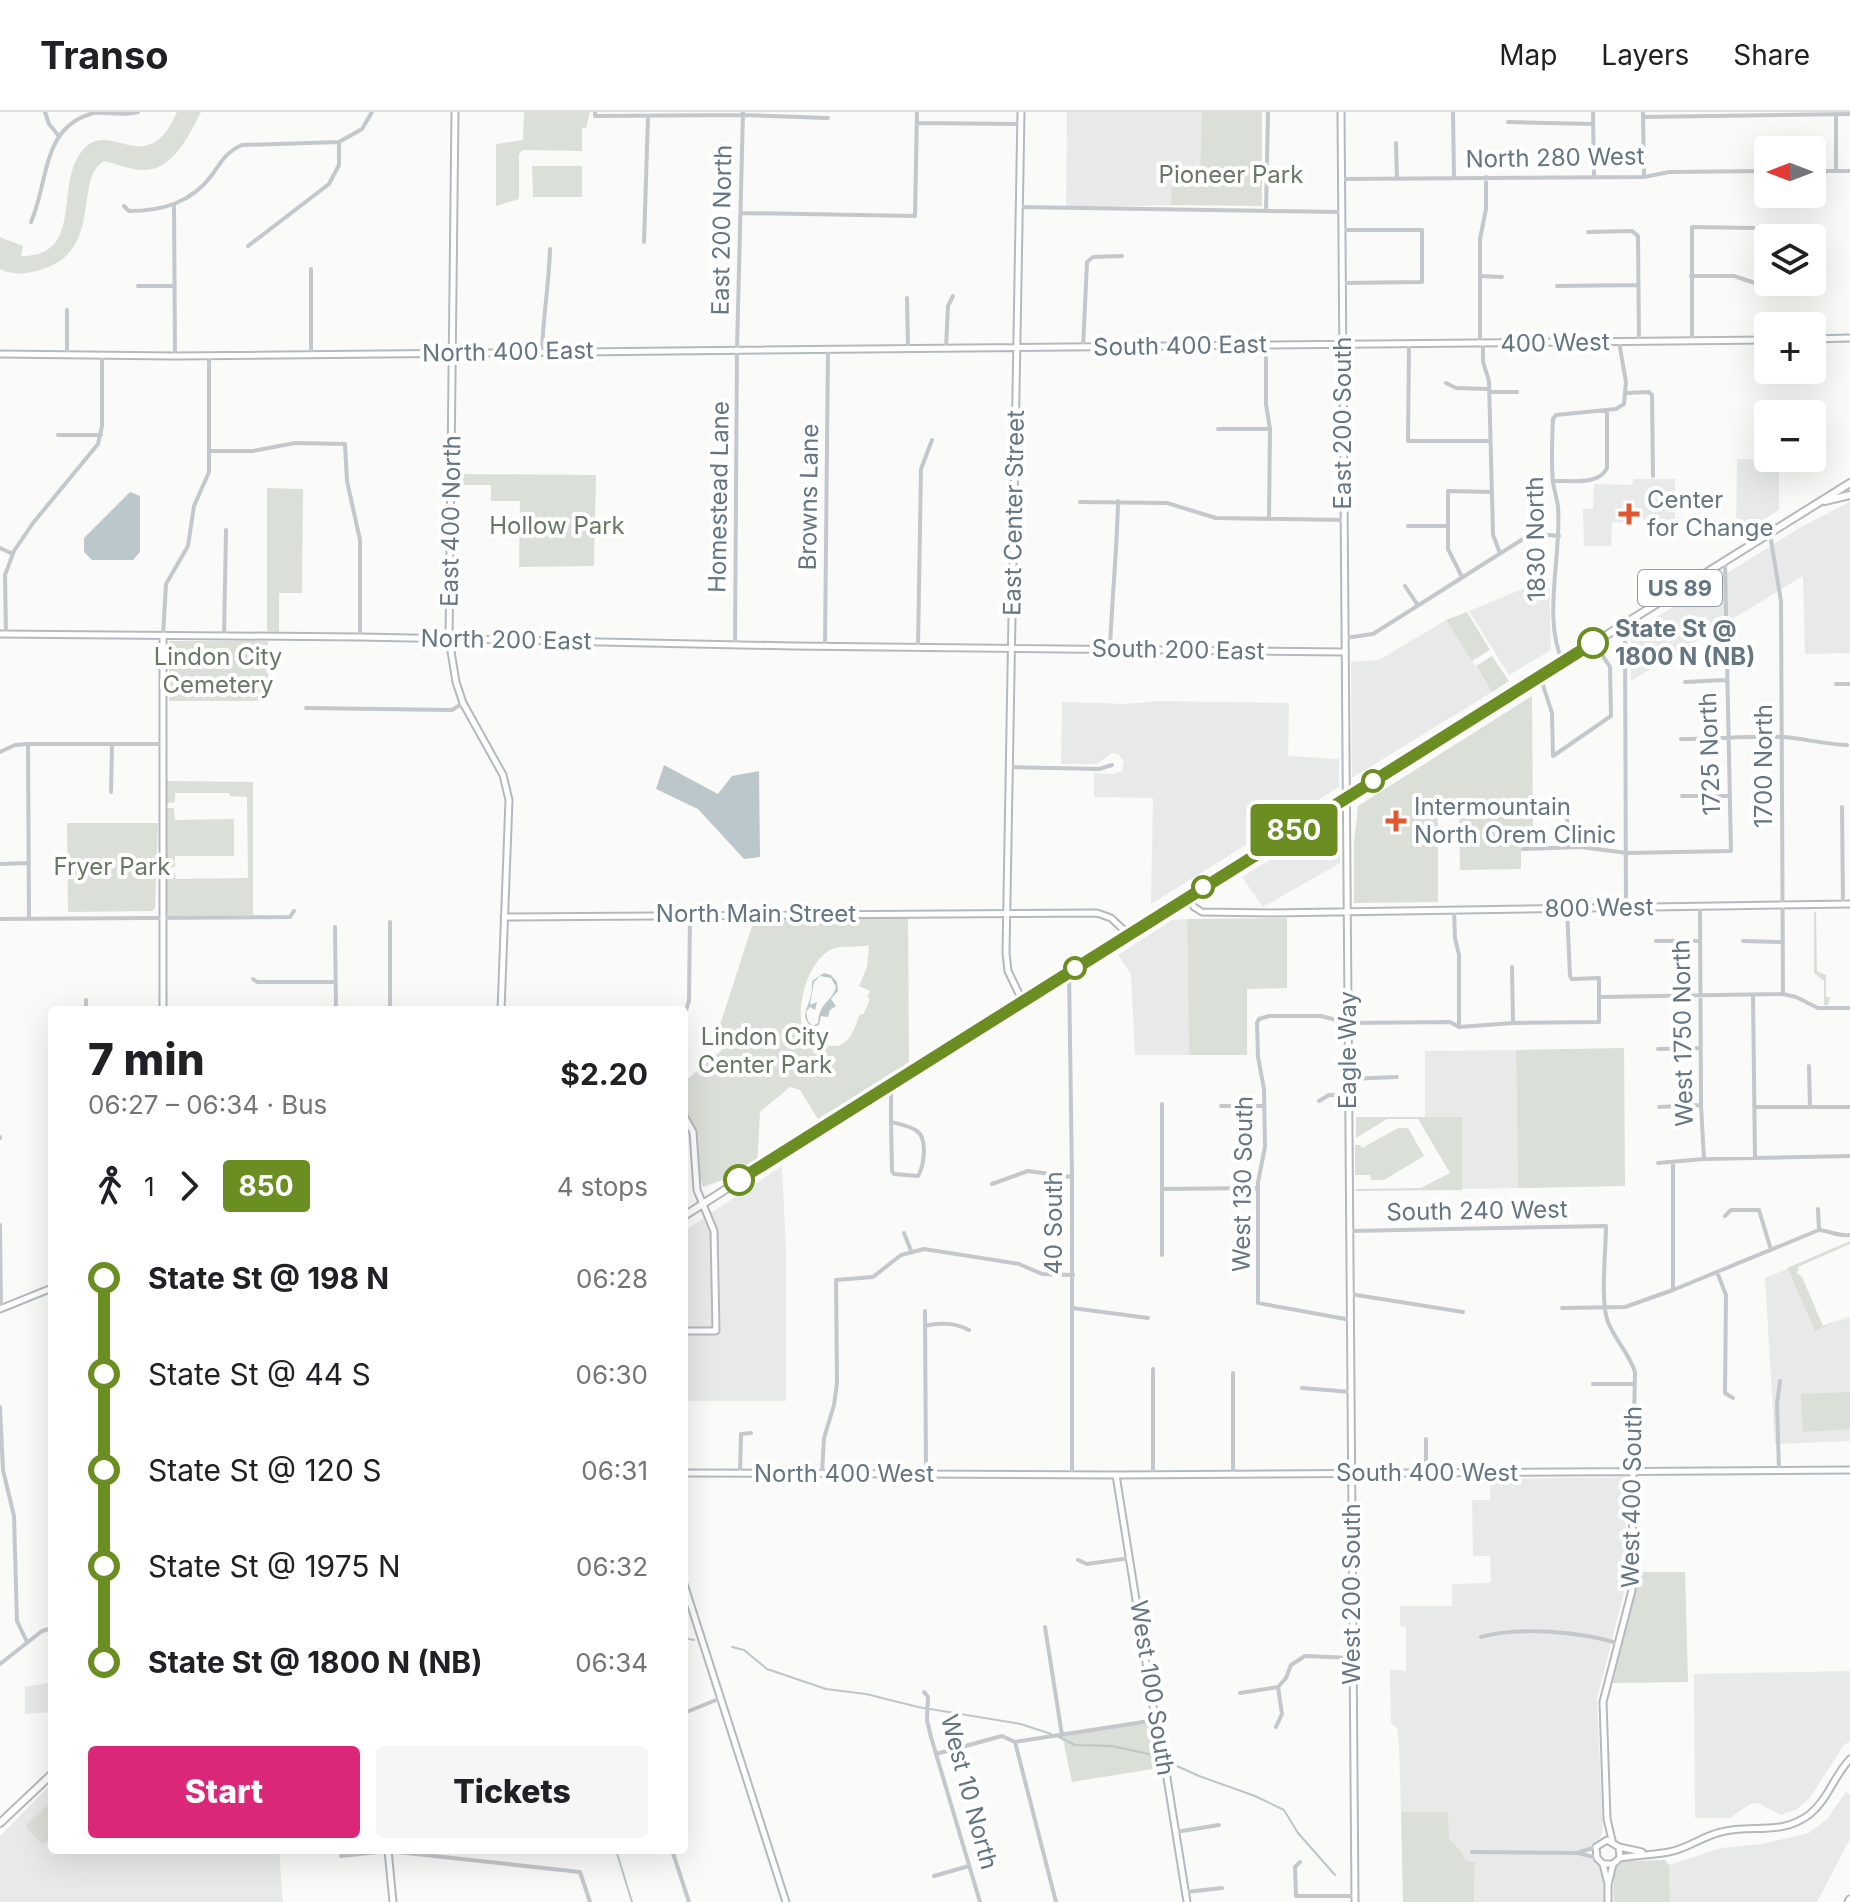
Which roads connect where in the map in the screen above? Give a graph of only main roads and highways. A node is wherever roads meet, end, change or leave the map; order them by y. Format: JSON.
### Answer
{"nodes":[{"id":1,"x":1850,"y":483,"type":"edge"},
{"id":2,"x":1850,"y":495,"type":"edge"},
{"id":3,"x":1822,"y":502,"type":"junction"},
{"id":4,"x":688,"y":1213,"type":"edge"},
{"id":5,"x":48,"y":1778,"type":"edge"},
{"id":6,"x":0,"y":1823,"type":"edge"}],
"edges":[{"from":1,"to":3,"type":"main road","number":"US 89"},
{"from":2,"to":3,"type":"main road","number":"US 89"},
{"from":3,"to":4,"type":"main road","number":"US 89"},
{"from":5,"to":6,"type":"main road"}]}
